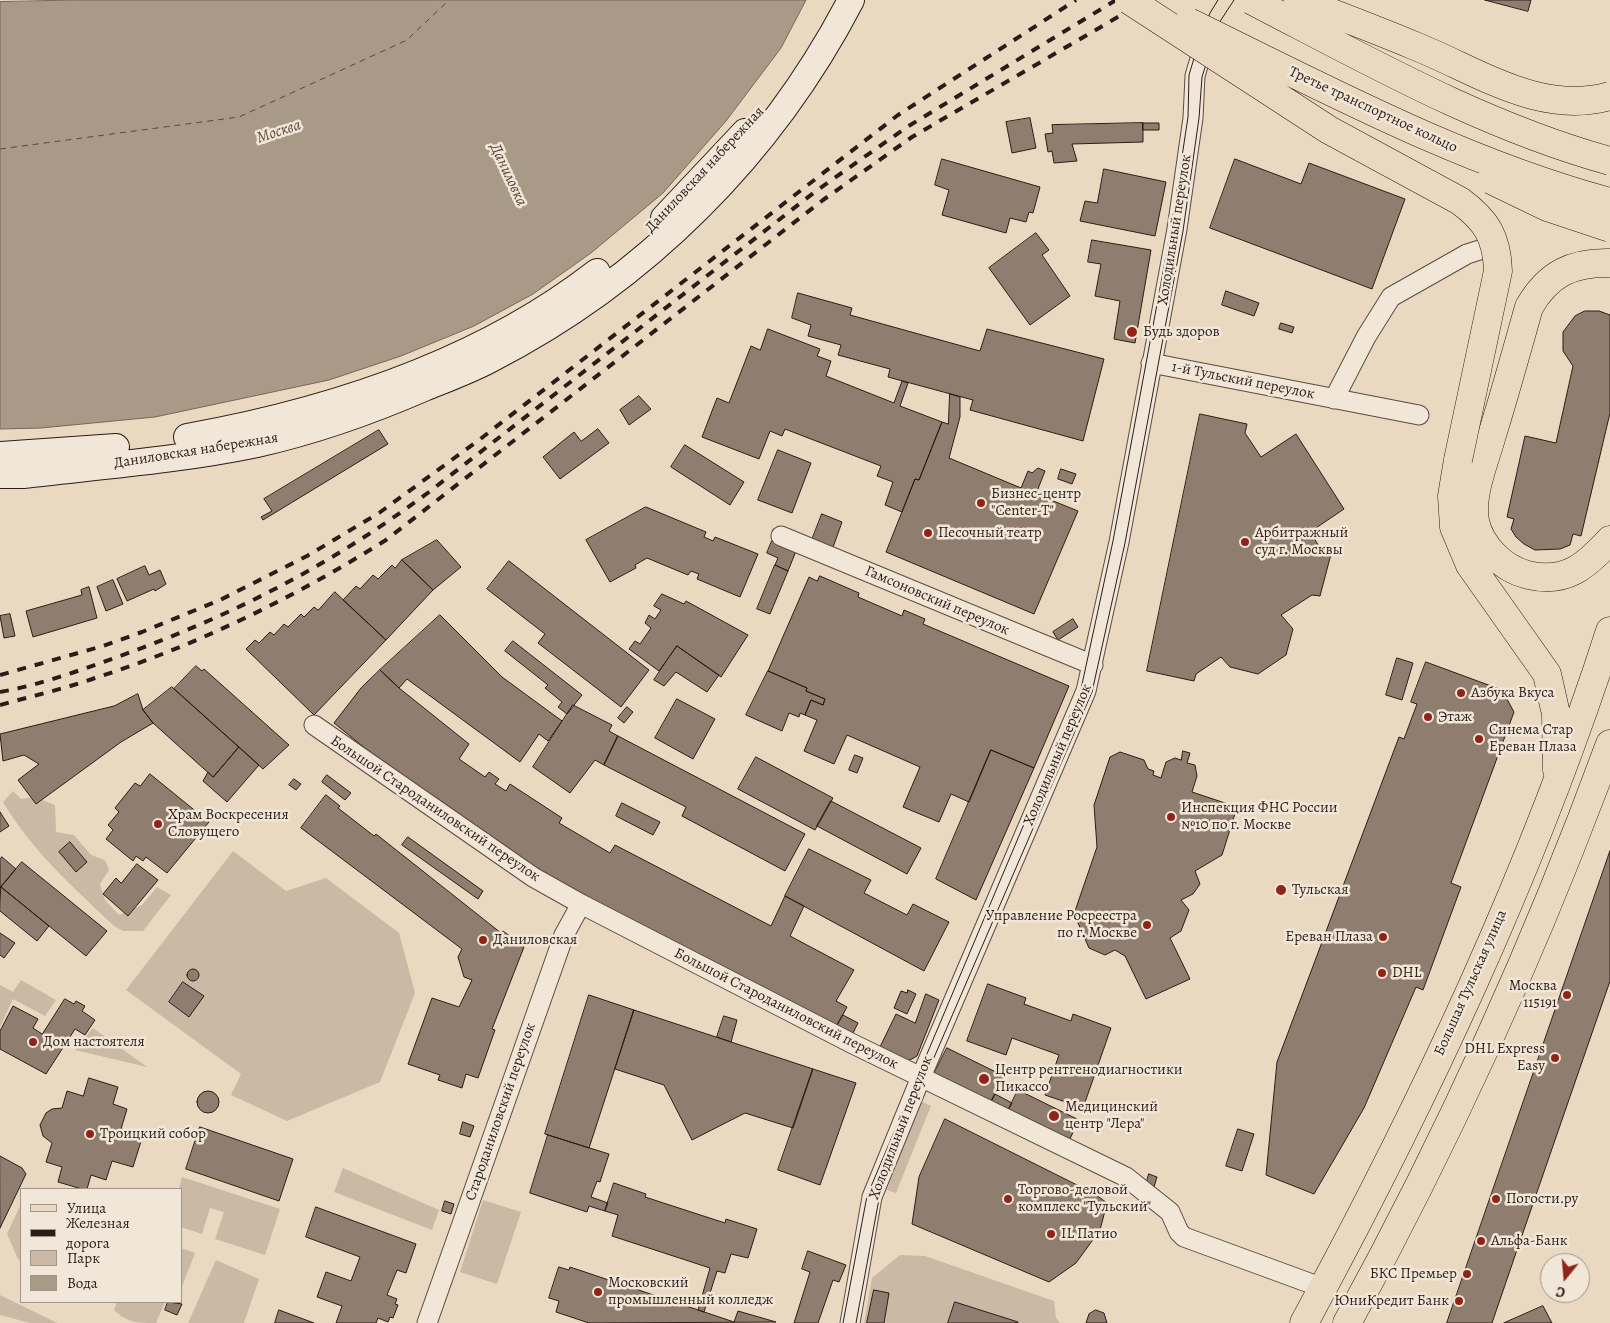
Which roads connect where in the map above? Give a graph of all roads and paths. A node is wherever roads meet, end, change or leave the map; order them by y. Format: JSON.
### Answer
{"nodes":[{"id":1,"x":832,"y":0,"type":"edge"},
{"id":2,"x":851,"y":0,"type":"edge"},
{"id":3,"x":1129,"y":0,"type":"edge"},
{"id":4,"x":1142,"y":0,"type":"edge"},
{"id":5,"x":1251,"y":0,"type":"edge"},
{"id":6,"x":1298,"y":0,"type":"edge"},
{"id":7,"x":1204,"y":45,"type":"dead end"},
{"id":8,"x":1610,"y":96,"type":"edge"},
{"id":9,"x":1371,"y":111,"type":"junction"},
{"id":10,"x":1610,"y":161,"type":"edge"},
{"id":11,"x":1610,"y":202,"type":"edge"},
{"id":12,"x":1610,"y":228,"type":"edge"},
{"id":13,"x":1486,"y":248,"type":"dead end"},
{"id":14,"x":1610,"y":263,"type":"edge"},
{"id":15,"x":1152,"y":363,"type":"junction"},
{"id":16,"x":1334,"y":399,"type":"junction"},
{"id":17,"x":1419,"y":415,"type":"dead end"},
{"id":18,"x":0,"y":456,"type":"edge"},
{"id":19,"x":0,"y":475,"type":"edge"},
{"id":20,"x":781,"y":536,"type":"dead end"},
{"id":21,"x":1610,"y":540,"type":"edge"},
{"id":22,"x":1610,"y":631,"type":"edge"},
{"id":23,"x":1093,"y":665,"type":"junction"},
{"id":24,"x":314,"y":725,"type":"dead end"},
{"id":25,"x":1610,"y":744,"type":"edge"},
{"id":26,"x":1558,"y":784,"type":"junction"},
{"id":27,"x":581,"y":904,"type":"junction"},
{"id":28,"x":921,"y":1077,"type":"junction"},
{"id":29,"x":1323,"y":1288,"type":"junction"},
{"id":30,"x":427,"y":1323,"type":"edge"},
{"id":31,"x":850,"y":1323,"type":"edge"},
{"id":32,"x":1304,"y":1323,"type":"edge"},
{"id":33,"x":1347,"y":1323,"type":"edge"}],
"edges":[{"from":1,"to":18,"type":"main road","name":"Даниловская набережная"},
{"from":2,"to":19,"type":"main road","name":"Даниловская набережная"},
{"from":3,"to":26,"type":"main road","bridge":true},
{"from":4,"to":9,"type":"main road","name":"Третье транспортное кольцо","bridge":true},
{"from":5,"to":10,"type":"main road","bridge":true},
{"from":6,"to":8,"type":"main road","bridge":true},
{"from":7,"to":15,"type":"street","name":"Холодильный переулок"},
{"from":9,"to":11,"type":"main road","name":"Третье транспортное кольцо","bridge":true},
{"from":9,"to":12,"type":"main road","bridge":true},
{"from":13,"to":16,"type":"street","name":"1-й Тульский переулок"},
{"from":14,"to":21,"type":"main road"},
{"from":15,"to":16,"type":"street","name":"1-й Тульский переулок"},
{"from":15,"to":23,"type":"street","name":"Холодильный переулок"},
{"from":16,"to":17,"type":"street","name":"1-й Тульский переулок"},
{"from":20,"to":23,"type":"street","name":"Гамсоновский переулок"},
{"from":22,"to":26,"type":"main road","name":"Большая Тульская улица"},
{"from":23,"to":28,"type":"street","name":"Холодильный переулок"},
{"from":24,"to":27,"type":"street","name":"Большой Староданиловский переулок"},
{"from":25,"to":33,"type":"main road"},
{"from":26,"to":29,"type":"main road","name":"Большая Тульская улица"},
{"from":27,"to":28,"type":"street","name":"Большой Староданиловский переулок"},
{"from":27,"to":30,"type":"street","name":"Староданиловский переулок"},
{"from":28,"to":29,"type":"street","name":"Большой Староданиловский переулок"},
{"from":28,"to":31,"type":"street","name":"Холодильный переулок"},
{"from":29,"to":32,"type":"main road","name":"Большая Тульская улица"}]}
